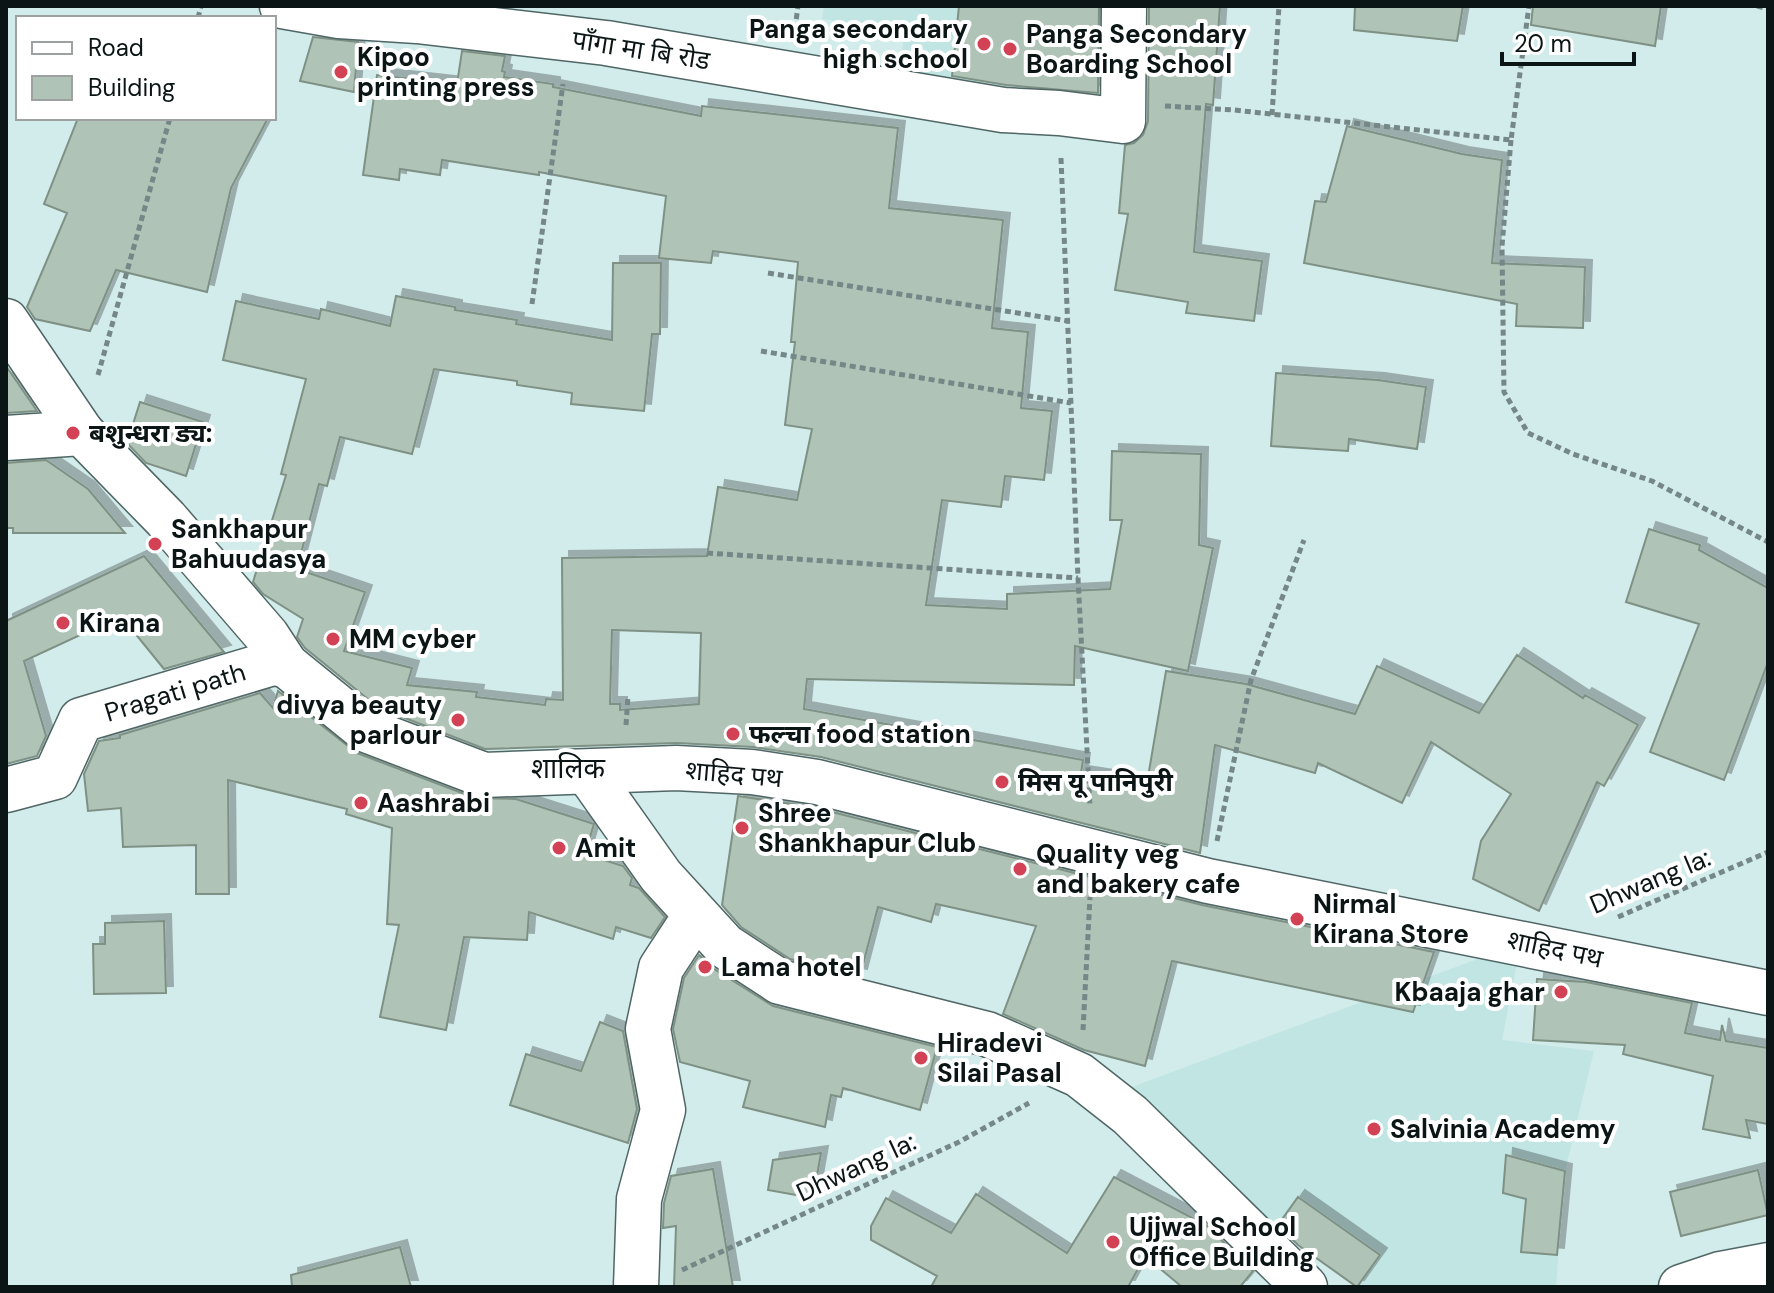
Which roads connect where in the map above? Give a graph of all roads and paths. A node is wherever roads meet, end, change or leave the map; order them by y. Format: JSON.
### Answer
{"nodes":[{"id":1,"x":282,"y":6,"type":"edge"},
{"id":2,"x":1124,"y":6,"type":"edge"},
{"id":3,"x":1279,"y":6,"type":"edge"},
{"id":4,"x":1529,"y":6,"type":"edge"},
{"id":5,"x":1757,"y":6,"type":"edge"},
{"id":6,"x":1768,"y":9,"type":"edge"},
{"id":7,"x":569,"y":39,"type":"junction"},
{"id":8,"x":1059,"y":113,"type":"junction"},
{"id":9,"x":1272,"y":115,"type":"junction"},
{"id":10,"x":169,"y":120,"type":"edge"},
{"id":11,"x":1123,"y":121,"type":"junction"},
{"id":12,"x":1511,"y":140,"type":"junction"},
{"id":13,"x":768,"y":273,"type":"dead end"},
{"id":14,"x":532,"y":304,"type":"dead end"},
{"id":15,"x":6,"y":321,"type":"edge"},
{"id":16,"x":1068,"y":321,"type":"junction"},
{"id":17,"x":761,"y":351,"type":"dead end"},
{"id":18,"x":1071,"y":403,"type":"junction"},
{"id":19,"x":82,"y":433,"type":"junction"},
{"id":20,"x":6,"y":438,"type":"edge"},
{"id":21,"x":1304,"y":540,"type":"dead end"},
{"id":22,"x":1768,"y":542,"type":"edge"},
{"id":23,"x":707,"y":553,"type":"dead end"},
{"id":24,"x":1078,"y":578,"type":"junction"},
{"id":25,"x":286,"y":665,"type":"junction"},
{"id":26,"x":588,"y":773,"type":"junction"},
{"id":27,"x":6,"y":790,"type":"edge"},
{"id":28,"x":1093,"y":851,"type":"junction"},
{"id":29,"x":1768,"y":852,"type":"edge"},
{"id":30,"x":1208,"y":881,"type":"junction"},
{"id":31,"x":695,"y":916,"type":"junction"},
{"id":32,"x":1548,"y":947,"type":"junction"},
{"id":33,"x":1768,"y":993,"type":"edge"},
{"id":34,"x":1079,"y":1075,"type":"junction"},
{"id":35,"x":1768,"y":1265,"type":"edge"},
{"id":36,"x":655,"y":1280,"type":"edge"},
{"id":37,"x":1305,"y":1287,"type":"edge"},
{"id":38,"x":1681,"y":1287,"type":"edge"}],
"edges":[{"from":1,"to":7,"type":"street","name":"पाँगा मा बि रोड"},
{"from":2,"to":11,"type":"street"},
{"from":3,"to":9,"type":"path"},
{"from":4,"to":12,"type":"path"},
{"from":5,"to":6,"type":"path"},
{"from":7,"to":8,"type":"street","name":"पाँगा मा बि रोड"},
{"from":7,"to":14,"type":"path"},
{"from":8,"to":11,"type":"street","name":"पाँगा मा बि रोड"},
{"from":8,"to":16,"type":"path"},
{"from":9,"to":11,"type":"path"},
{"from":9,"to":12,"type":"path"},
{"from":10,"to":19,"type":"path"},
{"from":12,"to":22,"type":"path"},
{"from":13,"to":16,"type":"path"},
{"from":15,"to":19,"type":"street","name":"शाहिद पथ"},
{"from":16,"to":18,"type":"path"},
{"from":17,"to":18,"type":"path"},
{"from":18,"to":24,"type":"path"},
{"from":19,"to":20,"type":"street"},
{"from":19,"to":25,"type":"street","name":"शाहिद पथ"},
{"from":21,"to":30,"type":"path"},
{"from":23,"to":24,"type":"path"},
{"from":24,"to":28,"type":"path"},
{"from":25,"to":26,"type":"street","name":"शाहिद पथ"},
{"from":25,"to":27,"type":"street","name":"Pragati path"},
{"from":26,"to":28,"type":"street","name":"शाहिद पथ"},
{"from":26,"to":31,"type":"street"},
{"from":28,"to":30,"type":"street","name":"शाहिद पथ"},
{"from":28,"to":34,"type":"path"},
{"from":29,"to":32,"type":"path","name":"Dhwang la:"},
{"from":30,"to":32,"type":"street","name":"शाहिद पथ"},
{"from":31,"to":34,"type":"street"},
{"from":31,"to":36,"type":"street"},
{"from":32,"to":33,"type":"street","name":"शाहिद पथ"},
{"from":34,"to":36,"type":"path","name":"Dhwang la:"},
{"from":34,"to":37,"type":"street"},
{"from":35,"to":38,"type":"street"}]}
